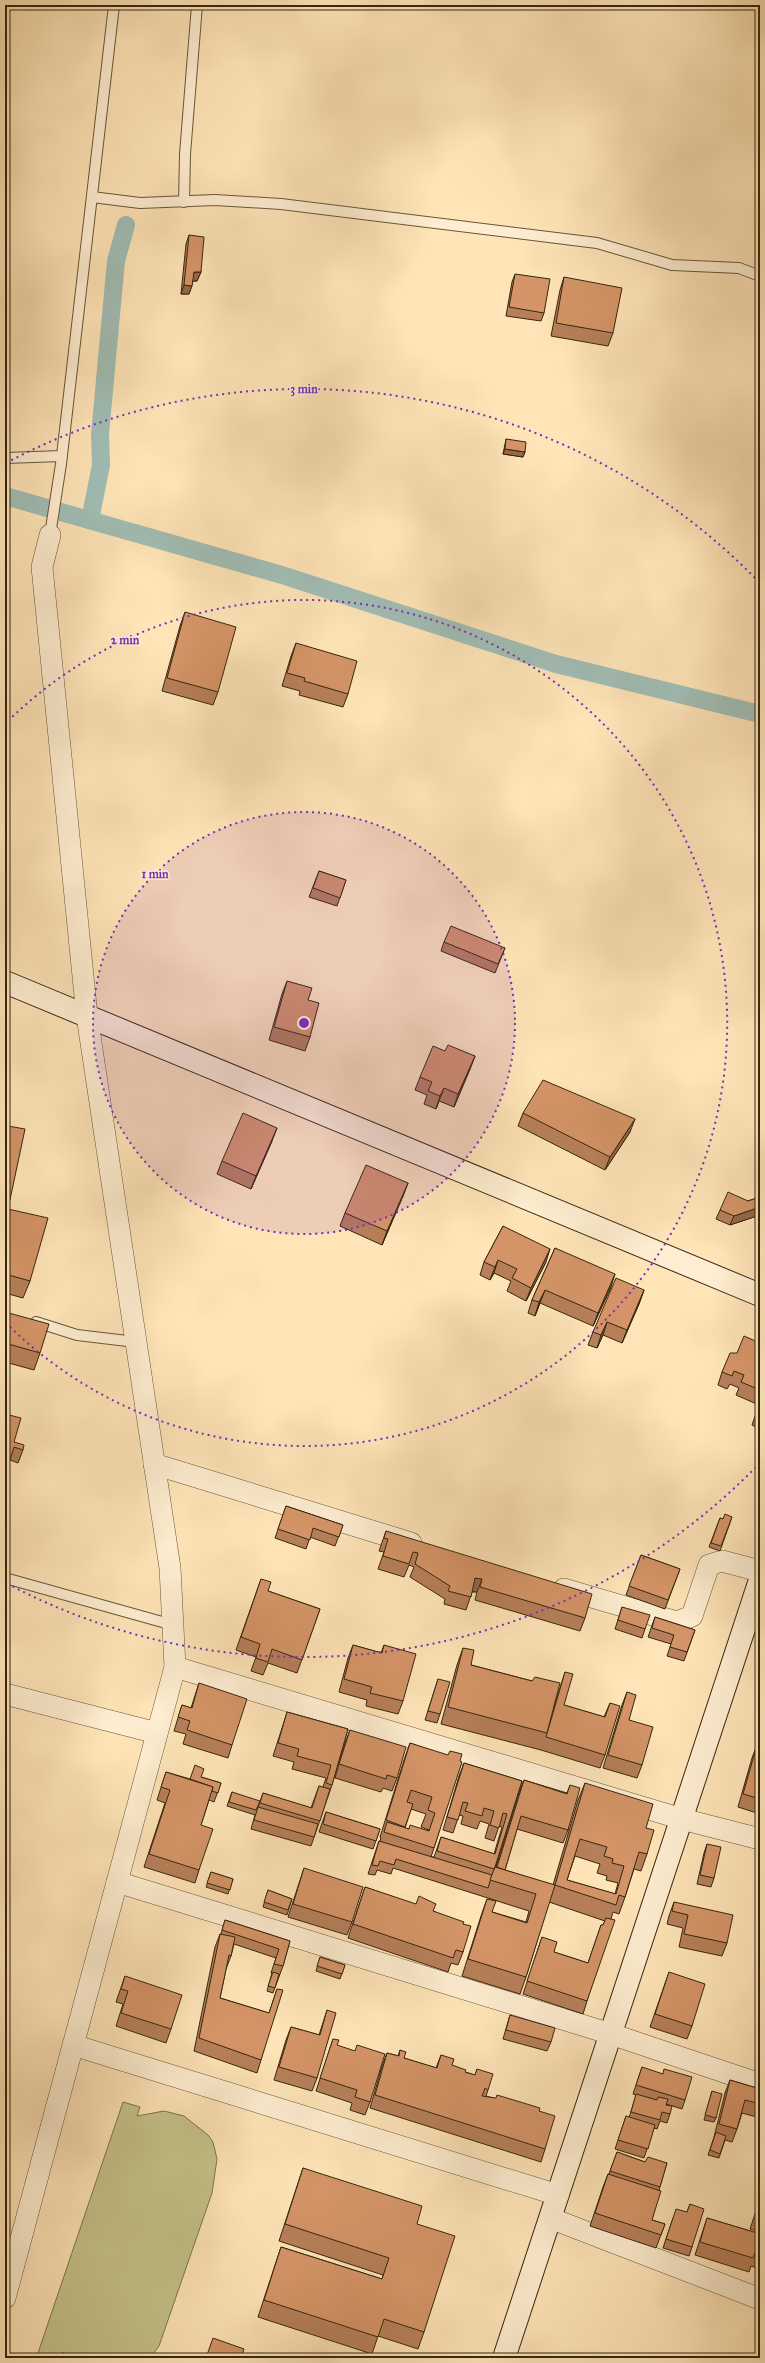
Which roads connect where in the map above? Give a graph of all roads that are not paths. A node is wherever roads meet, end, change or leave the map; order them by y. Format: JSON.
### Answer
{"nodes":[{"id":1,"x":114,"y":5,"type":"edge"},
{"id":2,"x":197,"y":5,"type":"edge"},
{"id":3,"x":92,"y":197,"type":"junction"},
{"id":4,"x":184,"y":202,"type":"junction"},
{"id":5,"x":760,"y":276,"type":"edge"},
{"id":6,"x":5,"y":458,"type":"edge"},
{"id":7,"x":62,"y":460,"type":"junction"},
{"id":8,"x":50,"y":535,"type":"joint"},
{"id":9,"x":5,"y":982,"type":"edge"},
{"id":10,"x":87,"y":1016,"type":"junction"},
{"id":11,"x":760,"y":1295,"type":"edge"},
{"id":12,"x":27,"y":1320,"type":"edge"},
{"id":13,"x":136,"y":1342,"type":"junction"},
{"id":14,"x":154,"y":1464,"type":"junction"},
{"id":15,"x":429,"y":1549,"type":"edge"},
{"id":16,"x":760,"y":1571,"type":"edge"},
{"id":17,"x":5,"y":1578,"type":"edge"},
{"id":18,"x":760,"y":1580,"type":"edge"},
{"id":19,"x":549,"y":1584,"type":"edge"},
{"id":20,"x":173,"y":1625,"type":"junction"},
{"id":21,"x":175,"y":1667,"type":"junction"},
{"id":22,"x":5,"y":1694,"type":"edge"},
{"id":23,"x":157,"y":1733,"type":"junction"},
{"id":24,"x":682,"y":1819,"type":"junction"},
{"id":25,"x":760,"y":1839,"type":"edge"},
{"id":26,"x":117,"y":1882,"type":"junction"},
{"id":27,"x":611,"y":2034,"type":"junction"},
{"id":28,"x":73,"y":2045,"type":"junction"},
{"id":29,"x":760,"y":2084,"type":"edge"},
{"id":30,"x":558,"y":2195,"type":"junction"},
{"id":31,"x":550,"y":2218,"type":"junction"},
{"id":32,"x":5,"y":2298,"type":"edge"},
{"id":33,"x":760,"y":2299,"type":"edge"},
{"id":34,"x":504,"y":2358,"type":"edge"}],
"edges":[{"from":1,"to":3,"type":"lane"},
{"from":2,"to":4,"type":"lane"},
{"from":3,"to":4,"type":"lane"},
{"from":3,"to":7,"type":"lane"},
{"from":4,"to":5,"type":"lane"},
{"from":6,"to":7,"type":"lane"},
{"from":7,"to":8,"type":"lane"},
{"from":8,"to":10,"type":"street"},
{"from":9,"to":10,"type":"main road"},
{"from":10,"to":11,"type":"main road"},
{"from":10,"to":13,"type":"street"},
{"from":12,"to":13,"type":"lane"},
{"from":13,"to":14,"type":"street"},
{"from":14,"to":15,"type":"street"},
{"from":14,"to":20,"type":"street"},
{"from":16,"to":19,"type":"street"},
{"from":17,"to":20,"type":"lane"},
{"from":18,"to":24,"type":"main road"},
{"from":20,"to":21,"type":"street"},
{"from":21,"to":23,"type":"street"},
{"from":21,"to":24,"type":"street"},
{"from":22,"to":23,"type":"street"},
{"from":23,"to":26,"type":"street"},
{"from":24,"to":25,"type":"street"},
{"from":24,"to":27,"type":"main road"},
{"from":26,"to":27,"type":"street"},
{"from":26,"to":28,"type":"street"},
{"from":27,"to":29,"type":"street"},
{"from":27,"to":30,"type":"main road"},
{"from":28,"to":30,"type":"street"},
{"from":28,"to":32,"type":"street"},
{"from":30,"to":31,"type":"main road"},
{"from":31,"to":33,"type":"street"},
{"from":31,"to":34,"type":"main road"}]}
